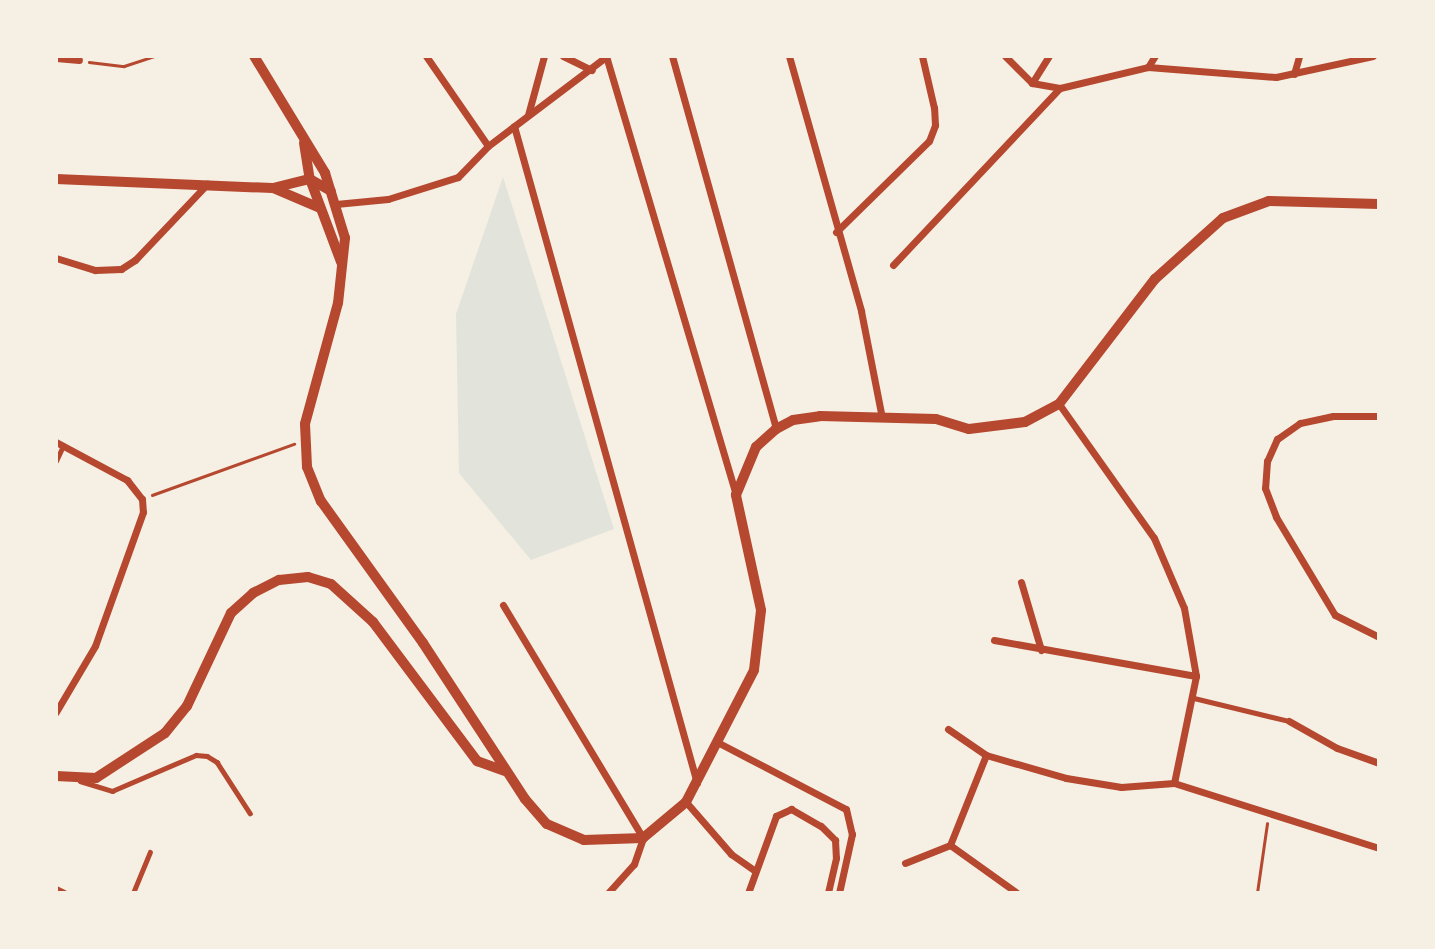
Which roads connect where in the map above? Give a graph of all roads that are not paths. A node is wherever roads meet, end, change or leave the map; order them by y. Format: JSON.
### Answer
{"nodes":[{"id":1,"x":254,"y":56,"type":"edge"},
{"id":2,"x":426,"y":56,"type":"edge"},
{"id":3,"x":544,"y":56,"type":"edge"},
{"id":4,"x":563,"y":56,"type":"edge"},
{"id":5,"x":607,"y":56,"type":"edge"},
{"id":6,"x":672,"y":56,"type":"edge"},
{"id":7,"x":789,"y":56,"type":"edge"},
{"id":8,"x":922,"y":56,"type":"edge"},
{"id":9,"x":1005,"y":56,"type":"edge"},
{"id":10,"x":1049,"y":56,"type":"edge"},
{"id":11,"x":1155,"y":56,"type":"edge"},
{"id":12,"x":1299,"y":56,"type":"edge"},
{"id":13,"x":1373,"y":56,"type":"edge"},
{"id":14,"x":56,"y":58,"type":"edge"},
{"id":15,"x":78,"y":58,"type":"edge"},
{"id":16,"x":1149,"y":66,"type":"junction"},
{"id":17,"x":592,"y":69,"type":"junction"},
{"id":18,"x":1294,"y":74,"type":"junction"},
{"id":19,"x":1032,"y":83,"type":"junction"},
{"id":20,"x":1060,"y":88,"type":"junction"},
{"id":21,"x":528,"y":116,"type":"junction"},
{"id":22,"x":514,"y":126,"type":"junction"},
{"id":23,"x":304,"y":143,"type":"junction"},
{"id":24,"x":488,"y":146,"type":"junction"},
{"id":25,"x":56,"y":179,"type":"edge"},
{"id":26,"x":310,"y":179,"type":"junction"},
{"id":27,"x":207,"y":184,"type":"junction"},
{"id":28,"x":273,"y":188,"type":"junction"},
{"id":29,"x":331,"y":191,"type":"junction"},
{"id":30,"x":336,"y":204,"type":"junction"},
{"id":31,"x":1379,"y":204,"type":"edge"},
{"id":32,"x":320,"y":208,"type":"junction"},
{"id":33,"x":836,"y":232,"type":"junction"},
{"id":34,"x":56,"y":258,"type":"edge"},
{"id":35,"x":341,"y":264,"type":"junction"},
{"id":36,"x":892,"y":264,"type":"dead end"},
{"id":37,"x":1059,"y":404,"type":"junction"},
{"id":38,"x":1379,"y":416,"type":"edge"},
{"id":39,"x":882,"y":418,"type":"junction"},
{"id":40,"x":776,"y":429,"type":"junction"},
{"id":41,"x":60,"y":444,"type":"edge"},
{"id":42,"x":56,"y":461,"type":"edge"},
{"id":43,"x":736,"y":495,"type":"junction"},
{"id":44,"x":1021,"y":582,"type":"dead end"},
{"id":45,"x":503,"y":605,"type":"dead end"},
{"id":46,"x":1379,"y":637,"type":"edge"},
{"id":47,"x":995,"y":640,"type":"dead end"},
{"id":48,"x":1041,"y":650,"type":"junction"},
{"id":49,"x":1196,"y":676,"type":"junction"},
{"id":50,"x":1194,"y":698,"type":"junction"},
{"id":51,"x":56,"y":712,"type":"edge"},
{"id":52,"x":1289,"y":721,"type":"joint"},
{"id":53,"x":948,"y":729,"type":"dead end"},
{"id":54,"x":719,"y":743,"type":"junction"},
{"id":55,"x":986,"y":755,"type":"junction"},
{"id":56,"x":1379,"y":763,"type":"edge"},
{"id":57,"x":504,"y":771,"type":"junction"},
{"id":58,"x":56,"y":776,"type":"edge"},
{"id":59,"x":80,"y":780,"type":"junction"},
{"id":60,"x":697,"y":783,"type":"junction"},
{"id":61,"x":1174,"y":783,"type":"junction"},
{"id":62,"x":686,"y":802,"type":"junction"},
{"id":63,"x":250,"y":813,"type":"dead end"},
{"id":64,"x":643,"y":838,"type":"junction"},
{"id":65,"x":950,"y":845,"type":"junction"},
{"id":66,"x":1379,"y":848,"type":"edge"},
{"id":67,"x":150,"y":852,"type":"dead end"},
{"id":68,"x":905,"y":863,"type":"dead end"},
{"id":69,"x":755,"y":871,"type":"junction"},
{"id":70,"x":56,"y":889,"type":"edge"},
{"id":71,"x":748,"y":890,"type":"edge"},
{"id":72,"x":64,"y":893,"type":"edge"},
{"id":73,"x":133,"y":893,"type":"edge"},
{"id":74,"x":608,"y":893,"type":"edge"},
{"id":75,"x":740,"y":893,"type":"edge"},
{"id":76,"x":828,"y":893,"type":"edge"},
{"id":77,"x":839,"y":893,"type":"edge"},
{"id":78,"x":1017,"y":893,"type":"edge"}],
"edges":[{"from":1,"to":23,"type":"street"},
{"from":2,"to":24,"type":"street"},
{"from":3,"to":21,"type":"street"},
{"from":4,"to":17,"type":"street"},
{"from":5,"to":17,"type":"street"},
{"from":5,"to":43,"type":"street"},
{"from":6,"to":40,"type":"street"},
{"from":7,"to":33,"type":"street"},
{"from":8,"to":33,"type":"street"},
{"from":9,"to":19,"type":"street"},
{"from":10,"to":19,"type":"street"},
{"from":11,"to":16,"type":"street"},
{"from":12,"to":18,"type":"street"},
{"from":13,"to":18,"type":"street"},
{"from":14,"to":15,"type":"street"},
{"from":16,"to":18,"type":"street"},
{"from":16,"to":20,"type":"street"},
{"from":17,"to":21,"type":"street"},
{"from":19,"to":20,"type":"street"},
{"from":20,"to":36,"type":"street"},
{"from":21,"to":22,"type":"street"},
{"from":22,"to":24,"type":"street"},
{"from":22,"to":60,"type":"street"},
{"from":23,"to":26,"type":"street"},
{"from":23,"to":29,"type":"street"},
{"from":24,"to":30,"type":"street"},
{"from":25,"to":27,"type":"street"},
{"from":26,"to":28,"type":"street"},
{"from":26,"to":29,"type":"street"},
{"from":26,"to":32,"type":"street"},
{"from":27,"to":28,"type":"street"},
{"from":27,"to":34,"type":"street"},
{"from":28,"to":32,"type":"street"},
{"from":29,"to":30,"type":"street"},
{"from":30,"to":35,"type":"street"},
{"from":31,"to":37,"type":"street"},
{"from":32,"to":35,"type":"street"},
{"from":33,"to":39,"type":"street"},
{"from":35,"to":57,"type":"street"},
{"from":37,"to":39,"type":"street"},
{"from":37,"to":49,"type":"street"},
{"from":38,"to":46,"type":"street"},
{"from":39,"to":40,"type":"street"},
{"from":40,"to":43,"type":"street"},
{"from":41,"to":42,"type":"lane"},
{"from":41,"to":51,"type":"street"},
{"from":43,"to":54,"type":"street"},
{"from":44,"to":48,"type":"street"},
{"from":45,"to":64,"type":"street"},
{"from":47,"to":48,"type":"street"},
{"from":48,"to":49,"type":"street"},
{"from":49,"to":50,"type":"street"},
{"from":50,"to":52,"type":"lane"},
{"from":50,"to":61,"type":"street"},
{"from":52,"to":56,"type":"street"},
{"from":53,"to":55,"type":"street"},
{"from":54,"to":60,"type":"street"},
{"from":54,"to":77,"type":"street"},
{"from":55,"to":61,"type":"street"},
{"from":55,"to":65,"type":"street"},
{"from":57,"to":59,"type":"street"},
{"from":57,"to":64,"type":"street"},
{"from":58,"to":59,"type":"street"},
{"from":59,"to":63,"type":"lane"},
{"from":60,"to":62,"type":"street"},
{"from":61,"to":66,"type":"street"},
{"from":62,"to":64,"type":"street"},
{"from":62,"to":69,"type":"street"},
{"from":64,"to":74,"type":"street"},
{"from":65,"to":68,"type":"street"},
{"from":65,"to":78,"type":"street"},
{"from":67,"to":73,"type":"lane"},
{"from":69,"to":71,"type":"street"},
{"from":69,"to":76,"type":"street"},
{"from":70,"to":72,"type":"street"},
{"from":71,"to":75,"type":"street"}]}
